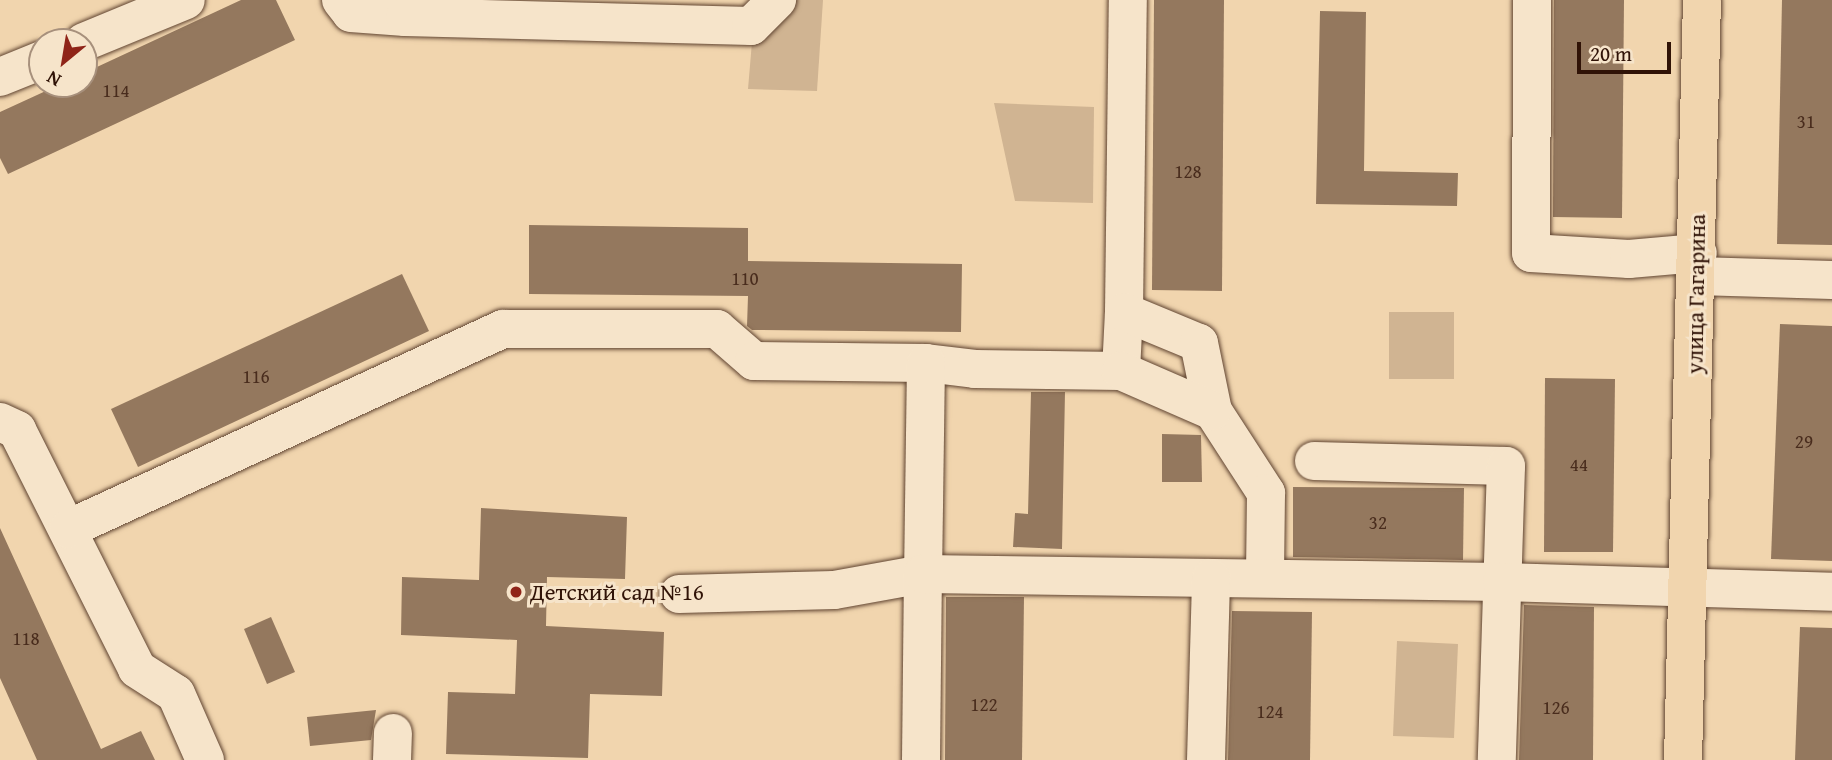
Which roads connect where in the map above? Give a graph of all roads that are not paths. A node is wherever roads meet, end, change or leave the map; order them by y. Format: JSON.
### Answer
{"nodes":[{"id":1,"x":186,"y":0,"type":"edge"},
{"id":2,"x":341,"y":0,"type":"edge"},
{"id":3,"x":777,"y":0,"type":"edge"},
{"id":4,"x":1128,"y":0,"type":"edge"},
{"id":5,"x":1532,"y":0,"type":"edge"},
{"id":6,"x":1702,"y":0,"type":"edge"},
{"id":7,"x":98,"y":37,"type":"edge"},
{"id":8,"x":28,"y":66,"type":"edge"},
{"id":9,"x":0,"y":77,"type":"edge"},
{"id":10,"x":1697,"y":264,"type":"junction"},
{"id":11,"x":1832,"y":280,"type":"edge"},
{"id":12,"x":1124,"y":312,"type":"junction"},
{"id":13,"x":926,"y":363,"type":"junction"},
{"id":14,"x":1121,"y":371,"type":"junction"},
{"id":15,"x":1213,"y":411,"type":"junction"},
{"id":16,"x":0,"y":422,"type":"edge"},
{"id":17,"x":1314,"y":461,"type":"dead end"},
{"id":18,"x":68,"y":530,"type":"junction"},
{"id":19,"x":923,"y":574,"type":"junction"},
{"id":20,"x":1211,"y":578,"type":"junction"},
{"id":21,"x":1265,"y":578,"type":"junction"},
{"id":22,"x":1502,"y":582,"type":"junction"},
{"id":23,"x":1690,"y":588,"type":"junction"},
{"id":24,"x":1832,"y":592,"type":"edge"},
{"id":25,"x":679,"y":594,"type":"dead end"},
{"id":26,"x":205,"y":760,"type":"edge"},
{"id":27,"x":921,"y":760,"type":"edge"},
{"id":28,"x":1206,"y":760,"type":"edge"},
{"id":29,"x":1497,"y":760,"type":"edge"},
{"id":30,"x":1683,"y":760,"type":"edge"}],
"edges":[{"from":1,"to":7,"type":"street"},
{"from":2,"to":3,"type":"street"},
{"from":4,"to":12,"type":"street"},
{"from":5,"to":10,"type":"street"},
{"from":6,"to":10,"type":"main road","name":"улица Гагарина"},
{"from":8,"to":9,"type":"street"},
{"from":10,"to":11,"type":"street"},
{"from":10,"to":23,"type":"main road","name":"улица Гагарина"},
{"from":12,"to":14,"type":"street"},
{"from":12,"to":15,"type":"street"},
{"from":13,"to":14,"type":"street"},
{"from":13,"to":18,"type":"street"},
{"from":13,"to":19,"type":"street"},
{"from":14,"to":15,"type":"street"},
{"from":15,"to":21,"type":"street"},
{"from":16,"to":18,"type":"street"},
{"from":17,"to":22,"type":"street"},
{"from":18,"to":26,"type":"street"},
{"from":19,"to":20,"type":"street"},
{"from":19,"to":25,"type":"street"},
{"from":19,"to":27,"type":"street"},
{"from":20,"to":21,"type":"street"},
{"from":20,"to":28,"type":"street"},
{"from":21,"to":22,"type":"street"},
{"from":22,"to":23,"type":"street"},
{"from":22,"to":29,"type":"street"},
{"from":23,"to":24,"type":"street"},
{"from":23,"to":30,"type":"main road","name":"улица Гагарина"}]}
